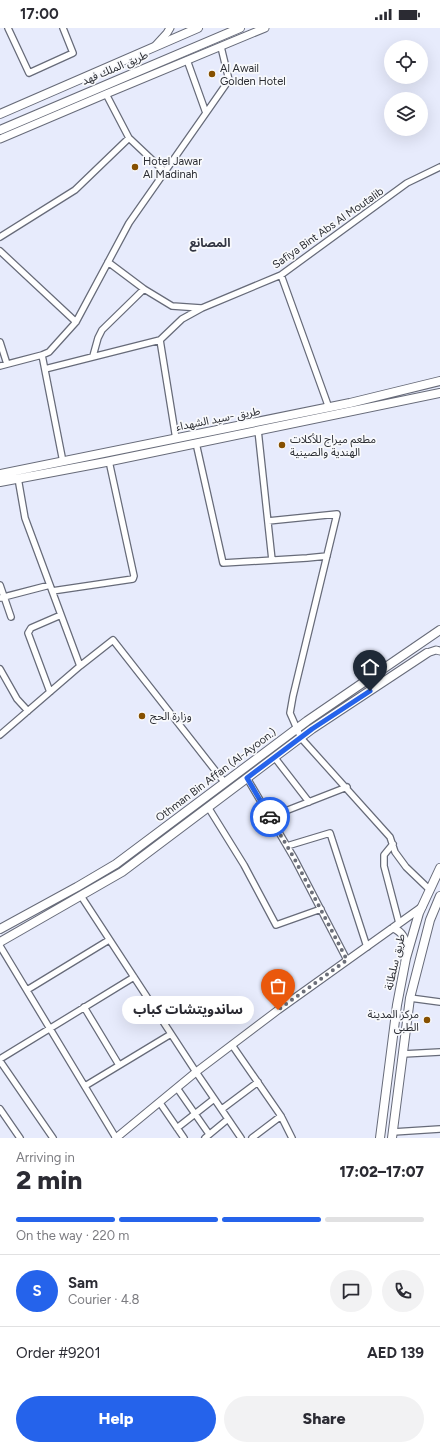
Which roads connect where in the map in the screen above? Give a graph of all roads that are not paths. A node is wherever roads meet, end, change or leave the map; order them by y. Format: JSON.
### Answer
{"nodes":[{"id":1,"x":8,"y":28,"type":"edge"},
{"id":2,"x":63,"y":28,"type":"edge"},
{"id":3,"x":170,"y":28,"type":"edge"},
{"id":4,"x":198,"y":28,"type":"edge"},
{"id":5,"x":240,"y":28,"type":"edge"},
{"id":6,"x":266,"y":28,"type":"edge"},
{"id":7,"x":153,"y":47,"type":"junction"},
{"id":8,"x":221,"y":47,"type":"junction"},
{"id":9,"x":187,"y":60,"type":"junction"},
{"id":10,"x":106,"y":94,"type":"junction"},
{"id":11,"x":206,"y":113,"type":"junction"},
{"id":12,"x":0,"y":114,"type":"edge"},
{"id":13,"x":0,"y":130,"type":"edge"},
{"id":14,"x":129,"y":138,"type":"junction"},
{"id":15,"x":0,"y":139,"type":"edge"},
{"id":16,"x":440,"y":167,"type":"edge"},
{"id":17,"x":165,"y":172,"type":"junction"},
{"id":18,"x":0,"y":237,"type":"edge"},
{"id":19,"x":0,"y":251,"type":"edge"},
{"id":20,"x":108,"y":262,"type":"junction"},
{"id":21,"x":281,"y":275,"type":"junction"},
{"id":22,"x":144,"y":289,"type":"junction"},
{"id":23,"x":202,"y":308,"type":"junction"},
{"id":24,"x":76,"y":322,"type":"junction"},
{"id":25,"x":160,"y":340,"type":"junction"},
{"id":26,"x":0,"y":342,"type":"edge"},
{"id":27,"x":42,"y":355,"type":"junction"},
{"id":28,"x":93,"y":356,"type":"junction"},
{"id":29,"x":7,"y":364,"type":"junction"},
{"id":30,"x":0,"y":366,"type":"edge"},
{"id":31,"x":45,"y":369,"type":"junction"},
{"id":32,"x":440,"y":382,"type":"edge"},
{"id":33,"x":440,"y":393,"type":"edge"},
{"id":34,"x":329,"y":408,"type":"junction"},
{"id":35,"x":258,"y":430,"type":"junction"},
{"id":36,"x":176,"y":439,"type":"junction"},
{"id":37,"x":196,"y":443,"type":"junction"},
{"id":38,"x":109,"y":461,"type":"junction"},
{"id":39,"x":63,"y":462,"type":"junction"},
{"id":40,"x":0,"y":474,"type":"edge"},
{"id":41,"x":18,"y":478,"type":"junction"},
{"id":42,"x":0,"y":482,"type":"edge"},
{"id":43,"x":268,"y":521,"type":"junction"},
{"id":44,"x":327,"y":556,"type":"junction"},
{"id":45,"x":272,"y":560,"type":"junction"},
{"id":46,"x":0,"y":585,"type":"edge"},
{"id":47,"x":50,"y":585,"type":"junction"},
{"id":48,"x":52,"y":591,"type":"junction"},
{"id":49,"x":2,"y":598,"type":"edge"},
{"id":50,"x":61,"y":615,"type":"junction"},
{"id":51,"x":11,"y":617,"type":"dead end"},
{"id":52,"x":440,"y":630,"type":"edge"},
{"id":53,"x":440,"y":651,"type":"edge"},
{"id":54,"x":427,"y":653,"type":"joint"},
{"id":55,"x":80,"y":666,"type":"junction"},
{"id":56,"x":0,"y":668,"type":"edge"},
{"id":57,"x":50,"y":692,"type":"junction"},
{"id":58,"x":28,"y":711,"type":"junction"},
{"id":59,"x":296,"y":729,"type":"junction"},
{"id":60,"x":0,"y":735,"type":"edge"},
{"id":61,"x":301,"y":738,"type":"junction"},
{"id":62,"x":275,"y":758,"type":"junction"},
{"id":63,"x":247,"y":778,"type":"junction"},
{"id":64,"x":225,"y":783,"type":"junction"},
{"id":65,"x":347,"y":787,"type":"junction"},
{"id":66,"x":309,"y":802,"type":"junction"},
{"id":67,"x":208,"y":807,"type":"junction"},
{"id":68,"x":270,"y":817,"type":"junction"},
{"id":69,"x":393,"y":844,"type":"junction"},
{"id":70,"x":287,"y":846,"type":"junction"},
{"id":71,"x":440,"y":868,"type":"edge"},
{"id":72,"x":430,"y":890,"type":"junction"},
{"id":73,"x":81,"y":896,"type":"junction"},
{"id":74,"x":440,"y":896,"type":"edge"},
{"id":75,"x":422,"y":907,"type":"junction"},
{"id":76,"x":321,"y":910,"type":"junction"},
{"id":77,"x":399,"y":923,"type":"junction"},
{"id":78,"x":1,"y":928,"type":"edge"},
{"id":79,"x":393,"y":928,"type":"junction"},
{"id":80,"x":109,"y":940,"type":"junction"},
{"id":81,"x":0,"y":942,"type":"edge"},
{"id":82,"x":0,"y":946,"type":"edge"},
{"id":83,"x":367,"y":946,"type":"junction"},
{"id":84,"x":408,"y":949,"type":"junction"},
{"id":85,"x":347,"y":960,"type":"junction"},
{"id":86,"x":134,"y":978,"type":"junction"},
{"id":87,"x":27,"y":990,"type":"junction"},
{"id":88,"x":410,"y":998,"type":"junction"},
{"id":89,"x":440,"y":1002,"type":"edge"},
{"id":90,"x":84,"y":1007,"type":"junction"},
{"id":91,"x":50,"y":1028,"type":"junction"},
{"id":92,"x":171,"y":1034,"type":"junction"},
{"id":93,"x":232,"y":1045,"type":"junction"},
{"id":94,"x":440,"y":1052,"type":"edge"},
{"id":95,"x":403,"y":1054,"type":"junction"},
{"id":96,"x":0,"y":1060,"type":"edge"},
{"id":97,"x":119,"y":1065,"type":"junction"},
{"id":98,"x":196,"y":1072,"type":"junction"},
{"id":99,"x":258,"y":1082,"type":"junction"},
{"id":100,"x":85,"y":1086,"type":"junction"},
{"id":101,"x":176,"y":1088,"type":"junction"},
{"id":102,"x":214,"y":1099,"type":"junction"},
{"id":103,"x":160,"y":1102,"type":"junction"},
{"id":104,"x":0,"y":1109,"type":"edge"},
{"id":105,"x":222,"y":1109,"type":"junction"},
{"id":106,"x":195,"y":1114,"type":"junction"},
{"id":107,"x":282,"y":1116,"type":"junction"},
{"id":108,"x":228,"y":1119,"type":"junction"},
{"id":109,"x":177,"y":1128,"type":"junction"},
{"id":110,"x":440,"y":1129,"type":"edge"},
{"id":111,"x":393,"y":1135,"type":"edge"},
{"id":112,"x":207,"y":1136,"type":"edge"},
{"id":113,"x":121,"y":1137,"type":"edge"},
{"id":114,"x":20,"y":1138,"type":"edge"},
{"id":115,"x":53,"y":1138,"type":"edge"},
{"id":116,"x":184,"y":1138,"type":"edge"},
{"id":117,"x":241,"y":1138,"type":"edge"},
{"id":118,"x":252,"y":1138,"type":"edge"},
{"id":119,"x":292,"y":1138,"type":"edge"},
{"id":120,"x":380,"y":1138,"type":"edge"}],
"edges":[{"from":1,"to":2,"type":"street"},
{"from":3,"to":7,"type":"street"},
{"from":4,"to":7,"type":"main road","name":"طريق الملك فهد"},
{"from":5,"to":13,"type":"main road","name":"طريق الملك فهد"},
{"from":6,"to":8,"type":"street"},
{"from":7,"to":12,"type":"main road","name":"طريق الملك فهد"},
{"from":8,"to":9,"type":"street"},
{"from":8,"to":11,"type":"street"},
{"from":9,"to":10,"type":"street"},
{"from":9,"to":11,"type":"street"},
{"from":10,"to":14,"type":"street"},
{"from":10,"to":15,"type":"street"},
{"from":11,"to":17,"type":"street"},
{"from":14,"to":17,"type":"street"},
{"from":14,"to":18,"type":"street"},
{"from":16,"to":21,"type":"street","name":"Safiya Bint Abs Al Moutalib"},
{"from":17,"to":20,"type":"street"},
{"from":19,"to":24,"type":"street"},
{"from":20,"to":22,"type":"street"},
{"from":20,"to":24,"type":"street"},
{"from":21,"to":23,"type":"street","name":"Safiya Bint Abs Al Moutalib"},
{"from":21,"to":34,"type":"street"},
{"from":22,"to":23,"type":"street"},
{"from":22,"to":28,"type":"street"},
{"from":23,"to":25,"type":"street","name":"Safiya Bint Abs Al Moutalib"},
{"from":24,"to":27,"type":"street"},
{"from":25,"to":28,"type":"street"},
{"from":25,"to":36,"type":"street"},
{"from":26,"to":29,"type":"street"},
{"from":27,"to":29,"type":"street"},
{"from":27,"to":31,"type":"street"},
{"from":28,"to":31,"type":"street"},
{"from":29,"to":30,"type":"street"},
{"from":31,"to":39,"type":"street"},
{"from":32,"to":34,"type":"main road","name":"طريق -سيد الشهداء"},
{"from":33,"to":35,"type":"main road","name":"طريق -سيد الشهداء"},
{"from":34,"to":36,"type":"main road","name":"طريق -سيد الشهداء"},
{"from":35,"to":37,"type":"main road","name":"طريق -سيد الشهداء"},
{"from":35,"to":43,"type":"street"},
{"from":36,"to":39,"type":"main road","name":"طريق -سيد الشهداء"},
{"from":37,"to":38,"type":"main road","name":"طريق -سيد الشهداء"},
{"from":37,"to":45,"type":"street"},
{"from":38,"to":41,"type":"main road","name":"طريق -سيد الشهداء"},
{"from":38,"to":48,"type":"street"},
{"from":39,"to":40,"type":"main road","name":"طريق -سيد الشهداء"},
{"from":41,"to":42,"type":"main road","name":"طريق -سيد الشهداء"},
{"from":41,"to":47,"type":"street"},
{"from":43,"to":44,"type":"street"},
{"from":43,"to":45,"type":"street"},
{"from":44,"to":45,"type":"street"},
{"from":44,"to":59,"type":"street"},
{"from":46,"to":49,"type":"street"},
{"from":47,"to":48,"type":"street"},
{"from":47,"to":49,"type":"street"},
{"from":48,"to":50,"type":"street"},
{"from":49,"to":51,"type":"street"},
{"from":50,"to":55,"type":"street"},
{"from":50,"to":57,"type":"street"},
{"from":52,"to":59,"type":"main road","name":"Othman Bin Affan (Al-Ayoon.)"},
{"from":53,"to":54,"type":"street"},
{"from":54,"to":61,"type":"main road","name":"Othman Bin Affan (Al-Ayoon.)"},
{"from":55,"to":57,"type":"street"},
{"from":55,"to":64,"type":"street"},
{"from":56,"to":58,"type":"street"},
{"from":57,"to":58,"type":"street"},
{"from":58,"to":60,"type":"street"},
{"from":59,"to":61,"type":"street"},
{"from":59,"to":64,"type":"main road","name":"Othman Bin Affan (Al-Ayoon.)"},
{"from":61,"to":62,"type":"main road","name":"Othman Bin Affan (Al-Ayoon.)"},
{"from":61,"to":65,"type":"street"},
{"from":62,"to":63,"type":"main road","name":"Othman Bin Affan (Al-Ayoon.)"},
{"from":62,"to":66,"type":"street"},
{"from":63,"to":67,"type":"main road","name":"Othman Bin Affan (Al-Ayoon.)"},
{"from":63,"to":68,"type":"street"},
{"from":64,"to":78,"type":"main road","name":"Othman Bin Affan (Al-Ayoon.)"},
{"from":65,"to":66,"type":"street"},
{"from":65,"to":69,"type":"street"},
{"from":66,"to":68,"type":"street"},
{"from":67,"to":73,"type":"main road","name":"Othman Bin Affan (Al-Ayoon.)"},
{"from":67,"to":76,"type":"street"},
{"from":68,"to":70,"type":"street"},
{"from":69,"to":72,"type":"street"},
{"from":69,"to":77,"type":"street"},
{"from":70,"to":76,"type":"street"},
{"from":70,"to":83,"type":"street"},
{"from":71,"to":72,"type":"main road","name":"طريق سلطانة"},
{"from":72,"to":75,"type":"main road","name":"طريق سلطانة"},
{"from":73,"to":80,"type":"street"},
{"from":73,"to":81,"type":"main road","name":"Othman Bin Affan (Al-Ayoon.)"},
{"from":74,"to":88,"type":"main road","name":"طريق سلطانة"},
{"from":75,"to":77,"type":"street"},
{"from":75,"to":84,"type":"main road","name":"طريق سلطانة"},
{"from":76,"to":85,"type":"street"},
{"from":77,"to":79,"type":"street"},
{"from":79,"to":83,"type":"street"},
{"from":79,"to":84,"type":"street"},
{"from":80,"to":86,"type":"street"},
{"from":80,"to":87,"type":"street"},
{"from":82,"to":87,"type":"street"},
{"from":83,"to":85,"type":"street"},
{"from":84,"to":120,"type":"main road","name":"طريق سلطانة"},
{"from":85,"to":93,"type":"street"},
{"from":86,"to":90,"type":"street"},
{"from":86,"to":92,"type":"street"},
{"from":87,"to":91,"type":"street"},
{"from":88,"to":89,"type":"street"},
{"from":88,"to":95,"type":"main road","name":"طريق سلطانة"},
{"from":90,"to":91,"type":"street"},
{"from":90,"to":97,"type":"street"},
{"from":91,"to":96,"type":"street"},
{"from":91,"to":100,"type":"street"},
{"from":92,"to":97,"type":"street"},
{"from":92,"to":98,"type":"street"},
{"from":93,"to":98,"type":"street"},
{"from":93,"to":99,"type":"street"},
{"from":94,"to":95,"type":"street"},
{"from":95,"to":111,"type":"main road","name":"طريق سلطانة"},
{"from":96,"to":115,"type":"street"},
{"from":97,"to":100,"type":"street"},
{"from":98,"to":101,"type":"street"},
{"from":98,"to":102,"type":"street"},
{"from":99,"to":105,"type":"street"},
{"from":99,"to":107,"type":"street"},
{"from":100,"to":113,"type":"street"},
{"from":101,"to":103,"type":"street"},
{"from":101,"to":106,"type":"street"},
{"from":102,"to":105,"type":"street"},
{"from":102,"to":106,"type":"street"},
{"from":103,"to":109,"type":"street"},
{"from":103,"to":113,"type":"street"},
{"from":104,"to":114,"type":"street"},
{"from":105,"to":108,"type":"street"},
{"from":106,"to":109,"type":"street"},
{"from":106,"to":112,"type":"street"},
{"from":107,"to":118,"type":"street"},
{"from":107,"to":119,"type":"street"},
{"from":108,"to":112,"type":"street"},
{"from":108,"to":117,"type":"street"},
{"from":109,"to":116,"type":"street"},
{"from":110,"to":111,"type":"street"}]}
